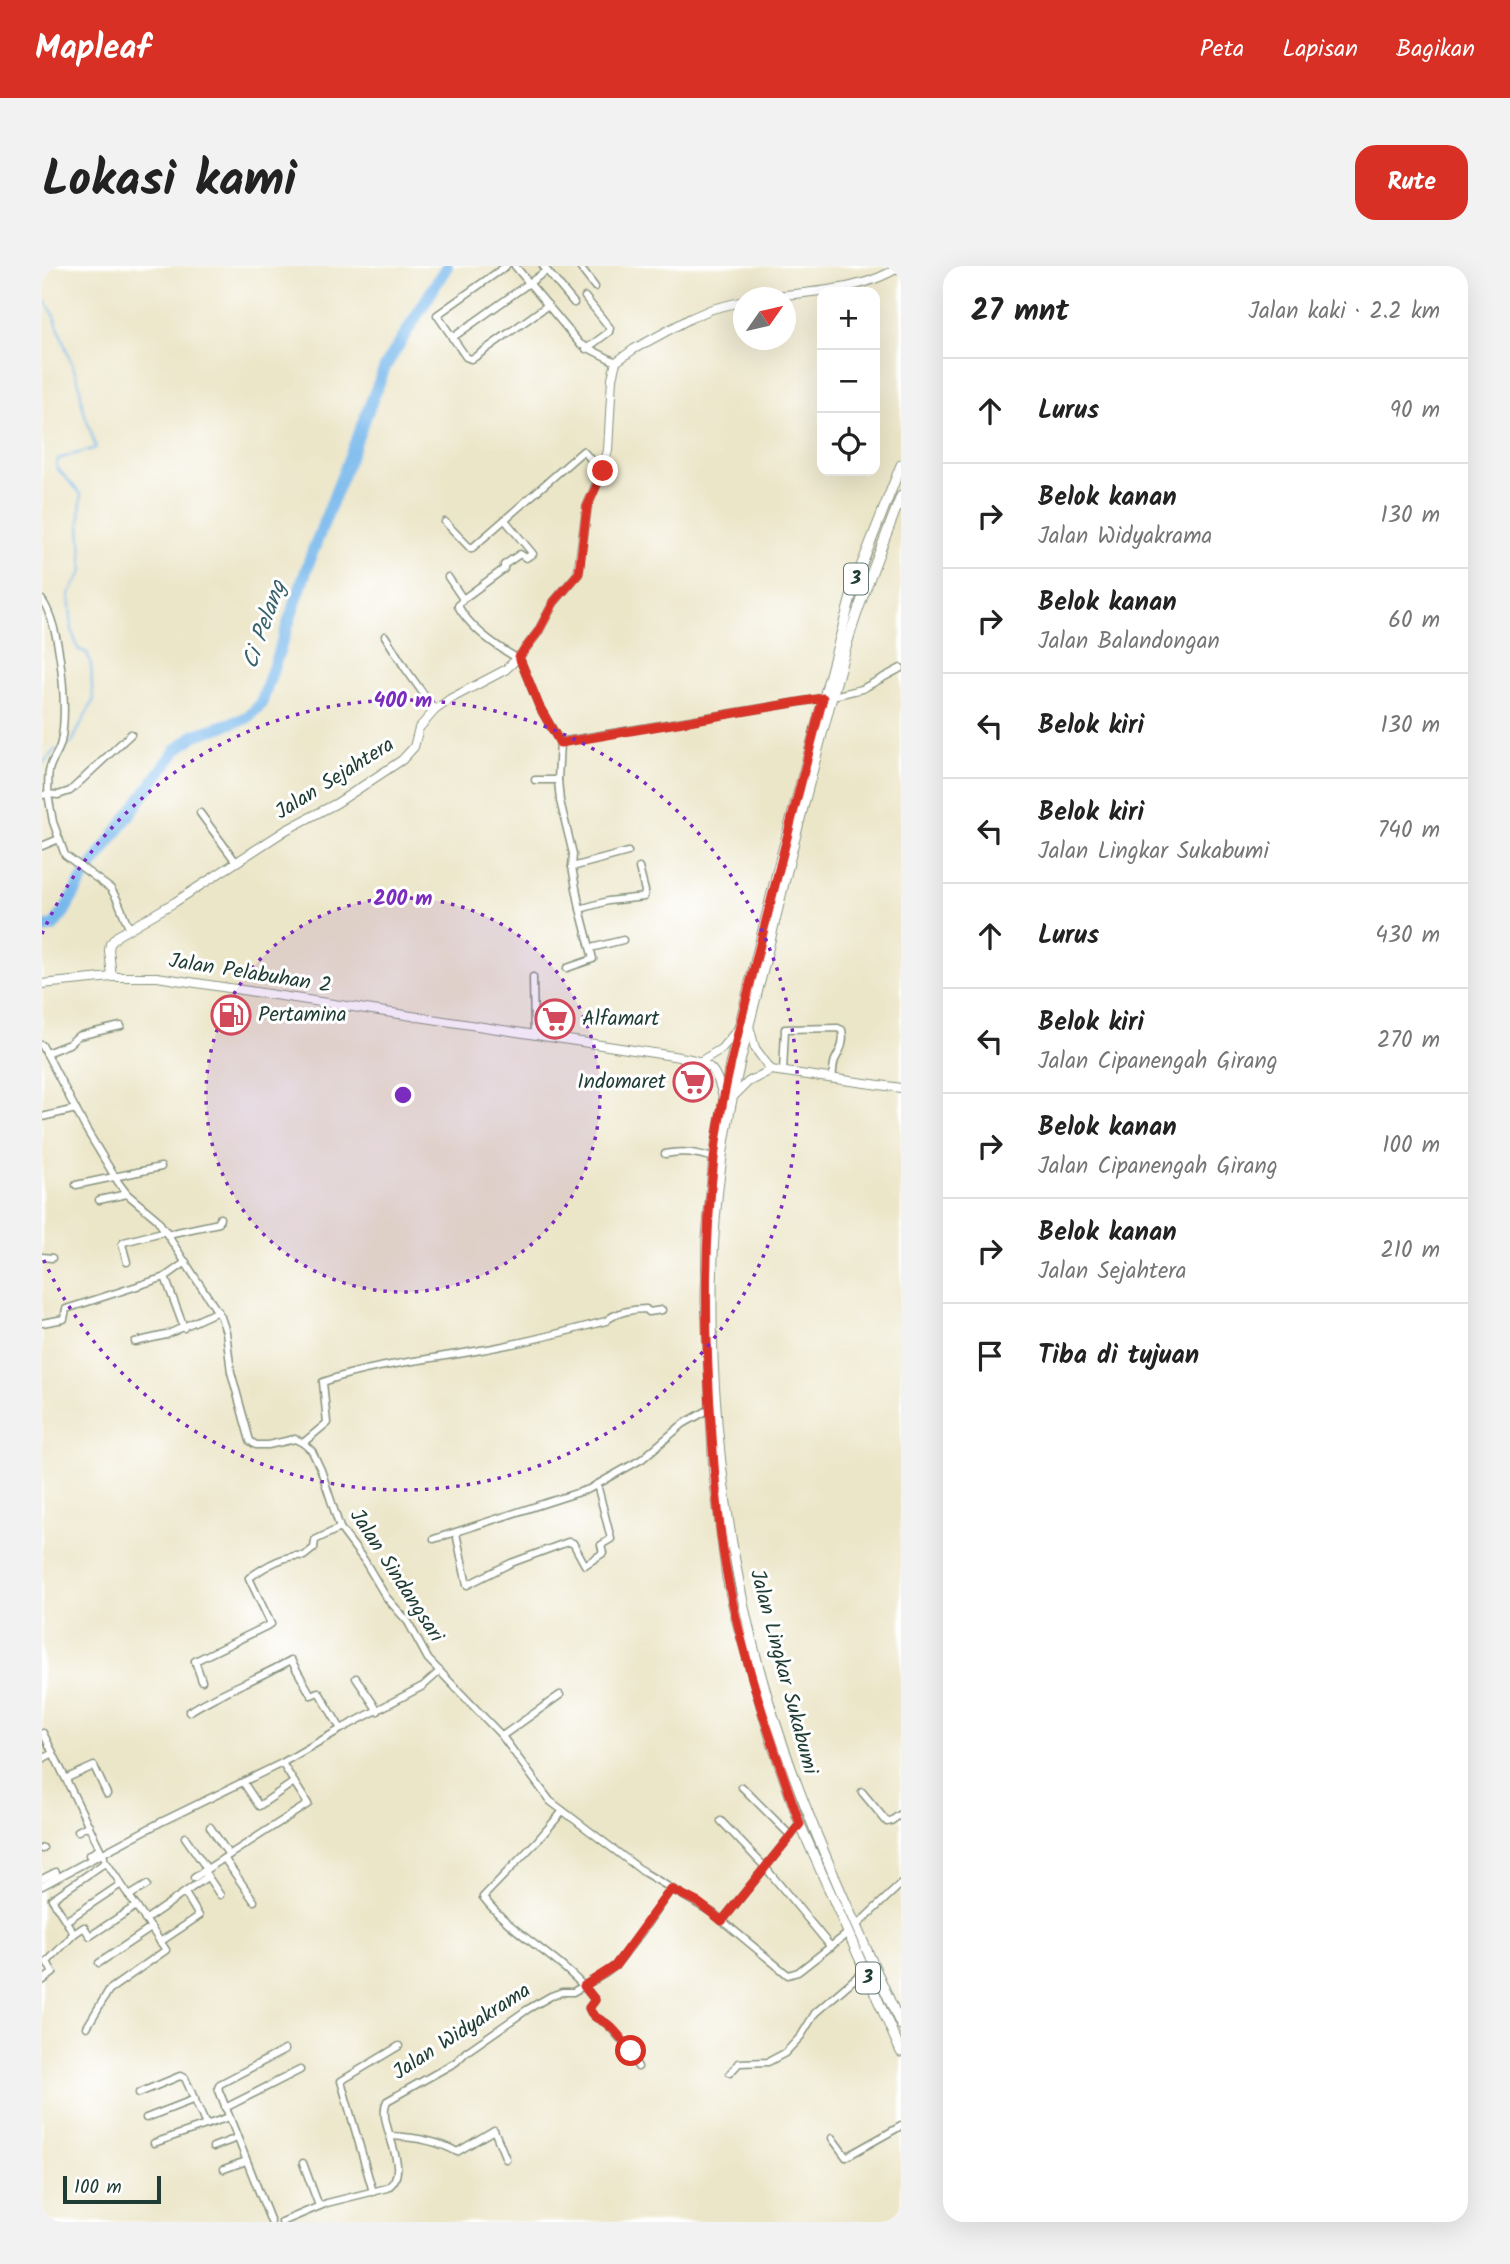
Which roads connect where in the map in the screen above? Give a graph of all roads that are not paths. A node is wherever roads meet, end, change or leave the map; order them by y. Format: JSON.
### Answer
{"nodes":[{"id":1,"x":506,"y":266,"type":"edge"},
{"id":2,"x":515,"y":266,"type":"edge"},
{"id":3,"x":579,"y":266,"type":"edge"},
{"id":4,"x":901,"y":266,"type":"edge"},
{"id":5,"x":544,"y":269,"type":"edge"},
{"id":6,"x":530,"y":284,"type":"junction"},
{"id":7,"x":594,"y":287,"type":"dead end"},
{"id":8,"x":796,"y":294,"type":"edge"},
{"id":9,"x":585,"y":297,"type":"dead end"},
{"id":10,"x":574,"y":303,"type":"dead end"},
{"id":11,"x":733,"y":304,"type":"edge"},
{"id":12,"x":548,"y":305,"type":"junction"},
{"id":13,"x":452,"y":338,"type":"junction"},
{"id":14,"x":586,"y":349,"type":"junction"},
{"id":15,"x":616,"y":362,"type":"junction"},
{"id":16,"x":901,"y":465,"type":"edge"},
{"id":17,"x":603,"y":471,"type":"junction"},
{"id":18,"x":901,"y":496,"type":"edge"},
{"id":19,"x":505,"y":520,"type":"junction"},
{"id":20,"x":445,"y":522,"type":"dead end"},
{"id":21,"x":448,"y":577,"type":"dead end"},
{"id":22,"x":463,"y":599,"type":"junction"},
{"id":23,"x":42,"y":600,"type":"edge"},
{"id":24,"x":42,"y":608,"type":"edge"},
{"id":25,"x":50,"y":612,"type":"junction"},
{"id":26,"x":385,"y":635,"type":"dead end"},
{"id":27,"x":518,"y":658,"type":"junction"},
{"id":28,"x":901,"y":668,"type":"edge"},
{"id":29,"x":828,"y":697,"type":"junction"},
{"id":30,"x":435,"y":710,"type":"junction"},
{"id":31,"x":131,"y":734,"type":"dead end"},
{"id":32,"x":560,"y":743,"type":"junction"},
{"id":33,"x":535,"y":780,"type":"dead end"},
{"id":34,"x":558,"y":780,"type":"junction"},
{"id":35,"x":45,"y":794,"type":"edge"},
{"id":36,"x":200,"y":813,"type":"dead end"},
{"id":37,"x":59,"y":839,"type":"junction"},
{"id":38,"x":42,"y":845,"type":"edge"},
{"id":39,"x":628,"y":852,"type":"dead end"},
{"id":40,"x":236,"y":862,"type":"junction"},
{"id":41,"x":572,"y":867,"type":"junction"},
{"id":42,"x":639,"y":868,"type":"dead end"},
{"id":43,"x":580,"y":909,"type":"junction"},
{"id":44,"x":129,"y":928,"type":"junction"},
{"id":45,"x":624,"y":940,"type":"dead end"},
{"id":46,"x":591,"y":948,"type":"junction"},
{"id":47,"x":567,"y":968,"type":"dead end"},
{"id":48,"x":113,"y":976,"type":"junction"},
{"id":49,"x":533,"y":978,"type":"dead end"},
{"id":50,"x":42,"y":984,"type":"edge"},
{"id":51,"x":745,"y":1025,"type":"junction"},
{"id":52,"x":121,"y":1026,"type":"dead end"},
{"id":53,"x":534,"y":1035,"type":"junction"},
{"id":54,"x":42,"y":1045,"type":"edge"},
{"id":55,"x":46,"y":1052,"type":"junction"},
{"id":56,"x":701,"y":1060,"type":"junction"},
{"id":57,"x":771,"y":1070,"type":"junction"},
{"id":58,"x":782,"y":1072,"type":"junction"},
{"id":59,"x":832,"y":1079,"type":"junction"},
{"id":60,"x":901,"y":1088,"type":"edge"},
{"id":61,"x":726,"y":1100,"type":"junction"},
{"id":62,"x":76,"y":1109,"type":"junction"},
{"id":63,"x":42,"y":1117,"type":"edge"},
{"id":64,"x":665,"y":1154,"type":"dead end"},
{"id":65,"x":714,"y":1158,"type":"junction"},
{"id":66,"x":161,"y":1167,"type":"dead end"},
{"id":67,"x":114,"y":1176,"type":"junction"},
{"id":68,"x":76,"y":1185,"type":"dead end"},
{"id":69,"x":127,"y":1194,"type":"junction"},
{"id":70,"x":99,"y":1200,"type":"dead end"},
{"id":71,"x":220,"y":1218,"type":"dead end"},
{"id":72,"x":167,"y":1232,"type":"junction"},
{"id":73,"x":42,"y":1257,"type":"edge"},
{"id":74,"x":52,"y":1258,"type":"dead end"},
{"id":75,"x":127,"y":1262,"type":"dead end"},
{"id":76,"x":186,"y":1262,"type":"junction"},
{"id":77,"x":165,"y":1277,"type":"junction"},
{"id":78,"x":662,"y":1310,"type":"dead end"},
{"id":79,"x":218,"y":1311,"type":"junction"},
{"id":80,"x":42,"y":1322,"type":"edge"},
{"id":81,"x":184,"y":1328,"type":"junction"},
{"id":82,"x":135,"y":1342,"type":"dead end"},
{"id":83,"x":710,"y":1342,"type":"junction"},
{"id":84,"x":712,"y":1404,"type":"junction"},
{"id":85,"x":303,"y":1443,"type":"junction"},
{"id":86,"x":597,"y":1484,"type":"junction"},
{"id":87,"x":340,"y":1528,"type":"junction"},
{"id":88,"x":456,"y":1533,"type":"junction"},
{"id":89,"x":434,"y":1539,"type":"dead end"},
{"id":90,"x":440,"y":1671,"type":"junction"},
{"id":91,"x":356,"y":1678,"type":"dead end"},
{"id":92,"x":202,"y":1681,"type":"dead end"},
{"id":93,"x":560,"y":1695,"type":"dead end"},
{"id":94,"x":378,"y":1711,"type":"junction"},
{"id":95,"x":189,"y":1712,"type":"dead end"},
{"id":96,"x":341,"y":1729,"type":"junction"},
{"id":97,"x":43,"y":1733,"type":"edge"},
{"id":98,"x":502,"y":1736,"type":"junction"},
{"id":99,"x":53,"y":1754,"type":"junction"},
{"id":100,"x":42,"y":1759,"type":"edge"},
{"id":101,"x":282,"y":1763,"type":"junction"},
{"id":102,"x":67,"y":1778,"type":"junction"},
{"id":103,"x":295,"y":1782,"type":"junction"},
{"id":104,"x":245,"y":1785,"type":"dead end"},
{"id":105,"x":742,"y":1787,"type":"dead end"},
{"id":106,"x":862,"y":1792,"type":"dead end"},
{"id":107,"x":107,"y":1794,"type":"dead end"},
{"id":108,"x":563,"y":1811,"type":"junction"},
{"id":109,"x":901,"y":1814,"type":"edge"},
{"id":110,"x":721,"y":1821,"type":"dead end"},
{"id":111,"x":800,"y":1824,"type":"junction"},
{"id":112,"x":89,"y":1825,"type":"junction"},
{"id":113,"x":210,"y":1827,"type":"dead end"},
{"id":114,"x":78,"y":1831,"type":"dead end"},
{"id":115,"x":790,"y":1836,"type":"junction"},
{"id":116,"x":185,"y":1837,"type":"dead end"},
{"id":117,"x":136,"y":1838,"type":"dead end"},
{"id":118,"x":89,"y":1855,"type":"dead end"},
{"id":119,"x":103,"y":1856,"type":"junction"},
{"id":120,"x":227,"y":1857,"type":"junction"},
{"id":121,"x":765,"y":1867,"type":"junction"},
{"id":122,"x":56,"y":1872,"type":"dead end"},
{"id":123,"x":206,"y":1872,"type":"junction"},
{"id":124,"x":194,"y":1878,"type":"dead end"},
{"id":125,"x":42,"y":1879,"type":"edge"},
{"id":126,"x":121,"y":1884,"type":"junction"},
{"id":127,"x":901,"y":1884,"type":"edge"},
{"id":128,"x":147,"y":1885,"type":"dead end"},
{"id":129,"x":42,"y":1886,"type":"edge"},
{"id":130,"x":671,"y":1889,"type":"junction"},
{"id":131,"x":185,"y":1893,"type":"junction"},
{"id":132,"x":220,"y":1895,"type":"dead end"},
{"id":133,"x":130,"y":1896,"type":"junction"},
{"id":134,"x":254,"y":1901,"type":"dead end"},
{"id":135,"x":136,"y":1906,"type":"junction"},
{"id":136,"x":145,"y":1920,"type":"junction"},
{"id":137,"x":66,"y":1921,"type":"junction"},
{"id":138,"x":722,"y":1921,"type":"junction"},
{"id":139,"x":856,"y":1926,"type":"junction"},
{"id":140,"x":151,"y":1928,"type":"junction"},
{"id":141,"x":848,"y":1933,"type":"junction"},
{"id":142,"x":74,"y":1934,"type":"junction"},
{"id":143,"x":160,"y":1942,"type":"junction"},
{"id":144,"x":831,"y":1947,"type":"junction"},
{"id":145,"x":99,"y":1964,"type":"dead end"},
{"id":146,"x":864,"y":1970,"type":"junction"},
{"id":147,"x":42,"y":1981,"type":"edge"},
{"id":148,"x":584,"y":1986,"type":"junction"},
{"id":149,"x":901,"y":2025,"type":"edge"},
{"id":150,"x":87,"y":2027,"type":"dead end"},
{"id":151,"x":399,"y":2046,"type":"dead end"},
{"id":152,"x":285,"y":2050,"type":"dead end"},
{"id":153,"x":901,"y":2052,"type":"edge"},
{"id":154,"x":638,"y":2067,"type":"dead end"},
{"id":155,"x":300,"y":2070,"type":"dead end"},
{"id":156,"x":730,"y":2073,"type":"dead end"},
{"id":157,"x":139,"y":2092,"type":"dead end"},
{"id":158,"x":195,"y":2099,"type":"junction"},
{"id":159,"x":225,"y":2108,"type":"junction"},
{"id":160,"x":229,"y":2117,"type":"junction"},
{"id":161,"x":146,"y":2118,"type":"dead end"},
{"id":162,"x":206,"y":2125,"type":"junction"},
{"id":163,"x":901,"y":2126,"type":"edge"},
{"id":164,"x":390,"y":2136,"type":"junction"},
{"id":165,"x":237,"y":2138,"type":"junction"},
{"id":166,"x":832,"y":2138,"type":"dead end"},
{"id":167,"x":154,"y":2143,"type":"dead end"},
{"id":168,"x":213,"y":2147,"type":"dead end"},
{"id":169,"x":506,"y":2159,"type":"dead end"},
{"id":170,"x":247,"y":2161,"type":"junction"},
{"id":171,"x":303,"y":2163,"type":"dead end"},
{"id":172,"x":223,"y":2169,"type":"dead end"},
{"id":173,"x":373,"y":2192,"type":"junction"},
{"id":174,"x":319,"y":2206,"type":"junction"},
{"id":175,"x":296,"y":2219,"type":"edge"},
{"id":176,"x":271,"y":2222,"type":"edge"},
{"id":177,"x":282,"y":2222,"type":"edge"}],
"edges":[{"from":1,"to":13,"type":"street"},
{"from":2,"to":6,"type":"street"},
{"from":3,"to":7,"type":"street"},
{"from":4,"to":8,"type":"street"},
{"from":5,"to":6,"type":"street"},
{"from":5,"to":10,"type":"street"},
{"from":6,"to":12,"type":"street"},
{"from":6,"to":13,"type":"street"},
{"from":9,"to":14,"type":"street"},
{"from":11,"to":15,"type":"street"},
{"from":12,"to":13,"type":"street"},
{"from":12,"to":14,"type":"street"},
{"from":14,"to":15,"type":"street"},
{"from":15,"to":17,"type":"street","name":"Jalan Sejahtera"},
{"from":16,"to":29,"type":"main road","number":"3"},
{"from":17,"to":19,"type":"street"},
{"from":17,"to":27,"type":"street","name":"Jalan Sejahtera"},
{"from":18,"to":29,"type":"main road","number":"3"},
{"from":19,"to":20,"type":"street"},
{"from":19,"to":22,"type":"street"},
{"from":21,"to":22,"type":"street"},
{"from":22,"to":27,"type":"street"},
{"from":23,"to":25,"type":"street"},
{"from":24,"to":25,"type":"street"},
{"from":25,"to":35,"type":"street"},
{"from":26,"to":30,"type":"street"},
{"from":27,"to":30,"type":"street","name":"Jalan Sejahtera"},
{"from":27,"to":32,"type":"street"},
{"from":28,"to":29,"type":"street"},
{"from":29,"to":32,"type":"street"},
{"from":29,"to":51,"type":"main road","number":"3"},
{"from":30,"to":40,"type":"street","name":"Jalan Sejahtera"},
{"from":31,"to":35,"type":"street"},
{"from":32,"to":34,"type":"street"},
{"from":33,"to":34,"type":"street"},
{"from":34,"to":41,"type":"street"},
{"from":35,"to":37,"type":"street"},
{"from":36,"to":40,"type":"street"},
{"from":37,"to":38,"type":"street"},
{"from":37,"to":44,"type":"street"},
{"from":39,"to":41,"type":"street"},
{"from":40,"to":44,"type":"street","name":"Jalan Sejahtera"},
{"from":41,"to":43,"type":"street"},
{"from":42,"to":43,"type":"street"},
{"from":43,"to":46,"type":"street"},
{"from":44,"to":48,"type":"street","name":"Jalan Sejahtera"},
{"from":45,"to":46,"type":"street"},
{"from":46,"to":47,"type":"street"},
{"from":48,"to":50,"type":"street","name":"Jalan Pelabuhan 2"},
{"from":48,"to":53,"type":"street","name":"Jalan Pelabuhan 2"},
{"from":49,"to":53,"type":"street"},
{"from":51,"to":56,"type":"street"},
{"from":51,"to":57,"type":"street"},
{"from":51,"to":61,"type":"main road","number":"3"},
{"from":52,"to":55,"type":"street"},
{"from":53,"to":56,"type":"street","name":"Jalan Pelabuhan 2"},
{"from":54,"to":55,"type":"street"},
{"from":55,"to":62,"type":"street"},
{"from":56,"to":61,"type":"street"},
{"from":57,"to":58,"type":"street"},
{"from":57,"to":61,"type":"street"},
{"from":58,"to":59,"type":"street"},
{"from":58,"to":59,"type":"street"},
{"from":59,"to":60,"type":"street"},
{"from":61,"to":65,"type":"main road","name":"Jalan Lingkar Sukabumi","number":"3"},
{"from":61,"to":83,"type":"main road","name":"Jalan Lingkar Sukabumi","number":"3"},
{"from":62,"to":63,"type":"street"},
{"from":62,"to":67,"type":"street"},
{"from":64,"to":65,"type":"street"},
{"from":65,"to":83,"type":"main road","name":"Jalan Lingkar Sukabumi","number":"3"},
{"from":66,"to":67,"type":"street"},
{"from":67,"to":68,"type":"street"},
{"from":67,"to":69,"type":"street"},
{"from":69,"to":70,"type":"street"},
{"from":69,"to":72,"type":"street"},
{"from":71,"to":72,"type":"street"},
{"from":72,"to":75,"type":"street"},
{"from":72,"to":76,"type":"street"},
{"from":73,"to":74,"type":"street"},
{"from":76,"to":77,"type":"street"},
{"from":76,"to":79,"type":"street"},
{"from":77,"to":80,"type":"street"},
{"from":77,"to":81,"type":"street"},
{"from":78,"to":85,"type":"street"},
{"from":79,"to":81,"type":"street"},
{"from":79,"to":85,"type":"street"},
{"from":81,"to":82,"type":"street"},
{"from":83,"to":84,"type":"main road","name":"Jalan Lingkar Sukabumi","number":"3"},
{"from":84,"to":86,"type":"street"},
{"from":84,"to":111,"type":"main road","name":"Jalan Lingkar Sukabumi"},
{"from":84,"to":139,"type":"main road","name":"Jalan Lingkar Sukabumi","number":"3"},
{"from":85,"to":87,"type":"street","name":"Jalan Sindangsari"},
{"from":86,"to":88,"type":"street"},
{"from":86,"to":88,"type":"street"},
{"from":87,"to":90,"type":"street","name":"Jalan Sindangsari"},
{"from":87,"to":92,"type":"street"},
{"from":88,"to":89,"type":"street"},
{"from":90,"to":94,"type":"street"},
{"from":90,"to":98,"type":"street","name":"Jalan Sindangsari"},
{"from":91,"to":94,"type":"street"},
{"from":93,"to":98,"type":"street"},
{"from":94,"to":96,"type":"street"},
{"from":95,"to":96,"type":"street"},
{"from":96,"to":101,"type":"street"},
{"from":97,"to":99,"type":"street"},
{"from":98,"to":108,"type":"street","name":"Jalan Sindangsari"},
{"from":99,"to":100,"type":"street"},
{"from":99,"to":102,"type":"street"},
{"from":101,"to":103,"type":"street"},
{"from":101,"to":119,"type":"street"},
{"from":102,"to":107,"type":"street"},
{"from":102,"to":112,"type":"street"},
{"from":103,"to":104,"type":"street"},
{"from":103,"to":120,"type":"street"},
{"from":105,"to":115,"type":"street"},
{"from":106,"to":109,"type":"street"},
{"from":108,"to":130,"type":"street","name":"Jalan Sindangsari"},
{"from":108,"to":148,"type":"street"},
{"from":110,"to":121,"type":"street"},
{"from":111,"to":115,"type":"street"},
{"from":111,"to":141,"type":"main road","name":"Jalan Lingkar Sukabumi","number":"3"},
{"from":112,"to":114,"type":"street"},
{"from":112,"to":119,"type":"street"},
{"from":113,"to":120,"type":"street"},
{"from":115,"to":121,"type":"street"},
{"from":116,"to":123,"type":"street"},
{"from":117,"to":119,"type":"street"},
{"from":118,"to":119,"type":"street"},
{"from":119,"to":126,"type":"street"},
{"from":119,"to":129,"type":"street"},
{"from":119,"to":137,"type":"street"},
{"from":120,"to":123,"type":"street"},
{"from":120,"to":134,"type":"street"},
{"from":121,"to":138,"type":"street"},
{"from":121,"to":144,"type":"street"},
{"from":122,"to":125,"type":"street"},
{"from":123,"to":124,"type":"street"},
{"from":123,"to":131,"type":"street"},
{"from":123,"to":132,"type":"street"},
{"from":126,"to":133,"type":"street"},
{"from":126,"to":137,"type":"street"},
{"from":127,"to":139,"type":"street"},
{"from":128,"to":133,"type":"street"},
{"from":130,"to":138,"type":"street","name":"Jalan Sindangsari"},
{"from":130,"to":148,"type":"street","name":"Jalan Widyakrama"},
{"from":131,"to":136,"type":"street"},
{"from":131,"to":143,"type":"street"},
{"from":133,"to":135,"type":"street"},
{"from":135,"to":136,"type":"street"},
{"from":135,"to":142,"type":"street"},
{"from":136,"to":140,"type":"street"},
{"from":137,"to":142,"type":"street"},
{"from":138,"to":144,"type":"street","name":"Jalan Sindangsari"},
{"from":139,"to":149,"type":"main road","name":"Jalan Lingkar Sukabumi","number":"3"},
{"from":140,"to":143,"type":"street"},
{"from":140,"to":145,"type":"street"},
{"from":141,"to":144,"type":"street"},
{"from":141,"to":146,"type":"main road","name":"Jalan Lingkar Sukabumi","number":"3"},
{"from":142,"to":147,"type":"street"},
{"from":143,"to":150,"type":"street"},
{"from":146,"to":153,"type":"main road","name":"Jalan Lingkar Sukabumi","number":"3"},
{"from":146,"to":156,"type":"street"},
{"from":148,"to":154,"type":"street"},
{"from":148,"to":164,"type":"street","name":"Jalan Widyakrama"},
{"from":151,"to":173,"type":"street"},
{"from":152,"to":159,"type":"street"},
{"from":155,"to":159,"type":"street"},
{"from":157,"to":158,"type":"street"},
{"from":158,"to":161,"type":"street"},
{"from":158,"to":162,"type":"street"},
{"from":159,"to":160,"type":"street"},
{"from":160,"to":162,"type":"street"},
{"from":160,"to":165,"type":"street"},
{"from":162,"to":167,"type":"street"},
{"from":163,"to":166,"type":"street"},
{"from":164,"to":169,"type":"street"},
{"from":164,"to":173,"type":"street","name":"Jalan Widyakrama"},
{"from":165,"to":168,"type":"street"},
{"from":165,"to":170,"type":"street"},
{"from":170,"to":172,"type":"street"},
{"from":170,"to":176,"type":"street"},
{"from":171,"to":174,"type":"street"},
{"from":173,"to":174,"type":"street","name":"Jalan Widyakrama"},
{"from":174,"to":175,"type":"street","name":"Jalan Widyakrama"},
{"from":175,"to":177,"type":"street","name":"Jalan Widyakrama"}]}
